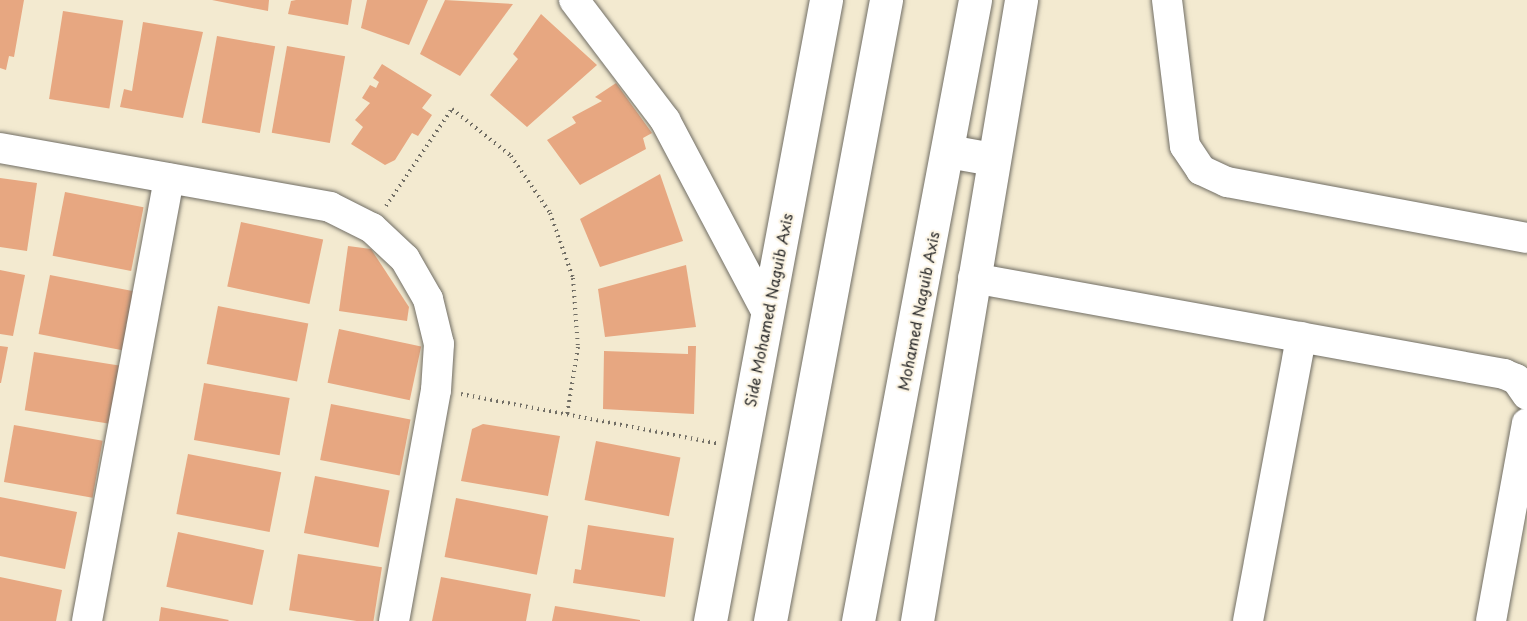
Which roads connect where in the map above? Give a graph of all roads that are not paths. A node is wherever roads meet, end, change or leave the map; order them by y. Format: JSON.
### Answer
{"nodes":[{"id":1,"x":574,"y":0,"type":"edge"},
{"id":2,"x":826,"y":0,"type":"edge"},
{"id":3,"x":886,"y":0,"type":"edge"},
{"id":4,"x":975,"y":0,"type":"edge"},
{"id":5,"x":1021,"y":0,"type":"edge"},
{"id":6,"x":1167,"y":0,"type":"edge"},
{"id":7,"x":0,"y":148,"type":"edge"},
{"id":8,"x":948,"y":151,"type":"junction"},
{"id":9,"x":992,"y":159,"type":"junction"},
{"id":10,"x":169,"y":179,"type":"junction"},
{"id":11,"x":1527,"y":238,"type":"edge"},
{"id":12,"x":973,"y":278,"type":"junction"},
{"id":13,"x":767,"y":313,"type":"junction"},
{"id":14,"x":1301,"y":337,"type":"junction"},
{"id":15,"x":1527,"y":395,"type":"edge"},
{"id":16,"x":1527,"y":423,"type":"edge"},
{"id":17,"x":87,"y":621,"type":"edge"},
{"id":18,"x":394,"y":621,"type":"edge"},
{"id":19,"x":710,"y":621,"type":"edge"},
{"id":20,"x":770,"y":621,"type":"edge"},
{"id":21,"x":858,"y":621,"type":"edge"},
{"id":22,"x":917,"y":621,"type":"edge"},
{"id":23,"x":1248,"y":621,"type":"edge"},
{"id":24,"x":1491,"y":621,"type":"edge"}],
"edges":[{"from":1,"to":13,"type":"street"},
{"from":2,"to":13,"type":"main road","name":"Side Mohamed Naguib Axis"},
{"from":3,"to":20,"type":"main road"},
{"from":4,"to":8,"type":"main road","name":"Mohamed Naguib Axis"},
{"from":5,"to":9,"type":"main road"},
{"from":6,"to":11,"type":"street"},
{"from":7,"to":10,"type":"street"},
{"from":8,"to":9,"type":"main road"},
{"from":8,"to":21,"type":"main road","name":"Mohamed Naguib Axis"},
{"from":9,"to":12,"type":"main road"},
{"from":10,"to":17,"type":"street"},
{"from":10,"to":18,"type":"street"},
{"from":12,"to":14,"type":"street"},
{"from":12,"to":22,"type":"main road"},
{"from":13,"to":19,"type":"main road","name":"Side Mohamed Naguib Axis"},
{"from":14,"to":15,"type":"street"},
{"from":14,"to":23,"type":"street"},
{"from":16,"to":24,"type":"street"}]}
